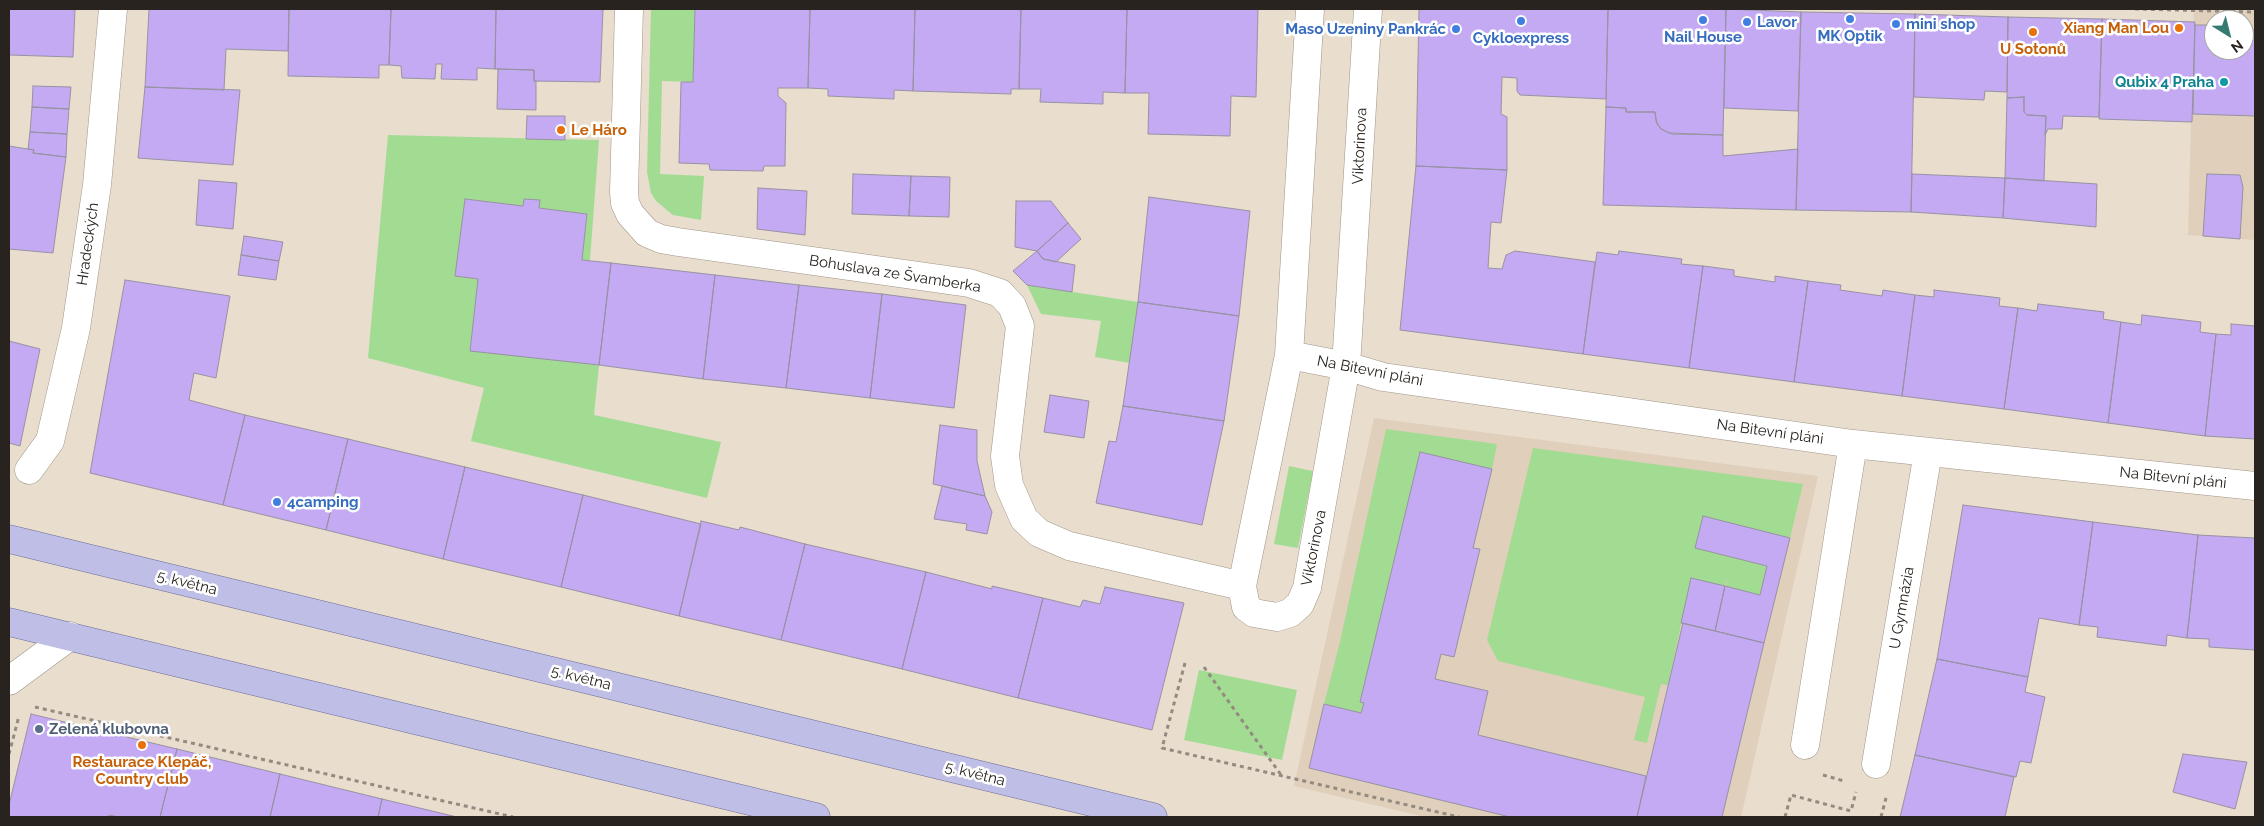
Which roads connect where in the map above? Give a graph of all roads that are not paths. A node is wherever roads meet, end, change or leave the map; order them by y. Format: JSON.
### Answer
{"nodes":[{"id":1,"x":113,"y":9,"type":"edge"},
{"id":2,"x":629,"y":9,"type":"edge"},
{"id":3,"x":1310,"y":9,"type":"edge"},
{"id":4,"x":1368,"y":9,"type":"edge"},
{"id":5,"x":1289,"y":356,"type":"junction"},
{"id":6,"x":1346,"y":366,"type":"junction"},
{"id":7,"x":1853,"y":444,"type":"junction"},
{"id":8,"x":1928,"y":452,"type":"junction"},
{"id":9,"x":28,"y":470,"type":"dead end"},
{"id":10,"x":2255,"y":486,"type":"edge"},
{"id":11,"x":9,"y":539,"type":"edge"},
{"id":12,"x":1242,"y":586,"type":"junction"},
{"id":13,"x":9,"y":622,"type":"edge"},
{"id":14,"x":70,"y":636,"type":"junction"},
{"id":15,"x":9,"y":681,"type":"edge"},
{"id":16,"x":1805,"y":744,"type":"road end"},
{"id":17,"x":1876,"y":764,"type":"dead end"},
{"id":18,"x":816,"y":817,"type":"edge"},
{"id":19,"x":1153,"y":817,"type":"edge"}],
"edges":[{"from":1,"to":9,"type":"street","name":"Hradeckých"},
{"from":2,"to":12,"type":"street","name":"Bohuslava ze Švamberka"},
{"from":3,"to":5,"type":"street","name":"Viktorinova"},
{"from":4,"to":6,"type":"street","name":"Viktorinova"},
{"from":5,"to":6,"type":"street","name":"Na Bitevní pláni"},
{"from":5,"to":12,"type":"street","name":"Viktorinova"},
{"from":6,"to":7,"type":"street","name":"Na Bitevní pláni"},
{"from":6,"to":12,"type":"street","name":"Viktorinova"},
{"from":7,"to":8,"type":"street","name":"Na Bitevní pláni"},
{"from":7,"to":16,"type":"street"},
{"from":8,"to":10,"type":"street","name":"Na Bitevní pláni"},
{"from":8,"to":17,"type":"street","name":"U Gymnázia"},
{"from":11,"to":19,"type":"main road","name":"5. května"},
{"from":13,"to":14,"type":"main road"},
{"from":14,"to":15,"type":"street"},
{"from":14,"to":18,"type":"main road"}]}
